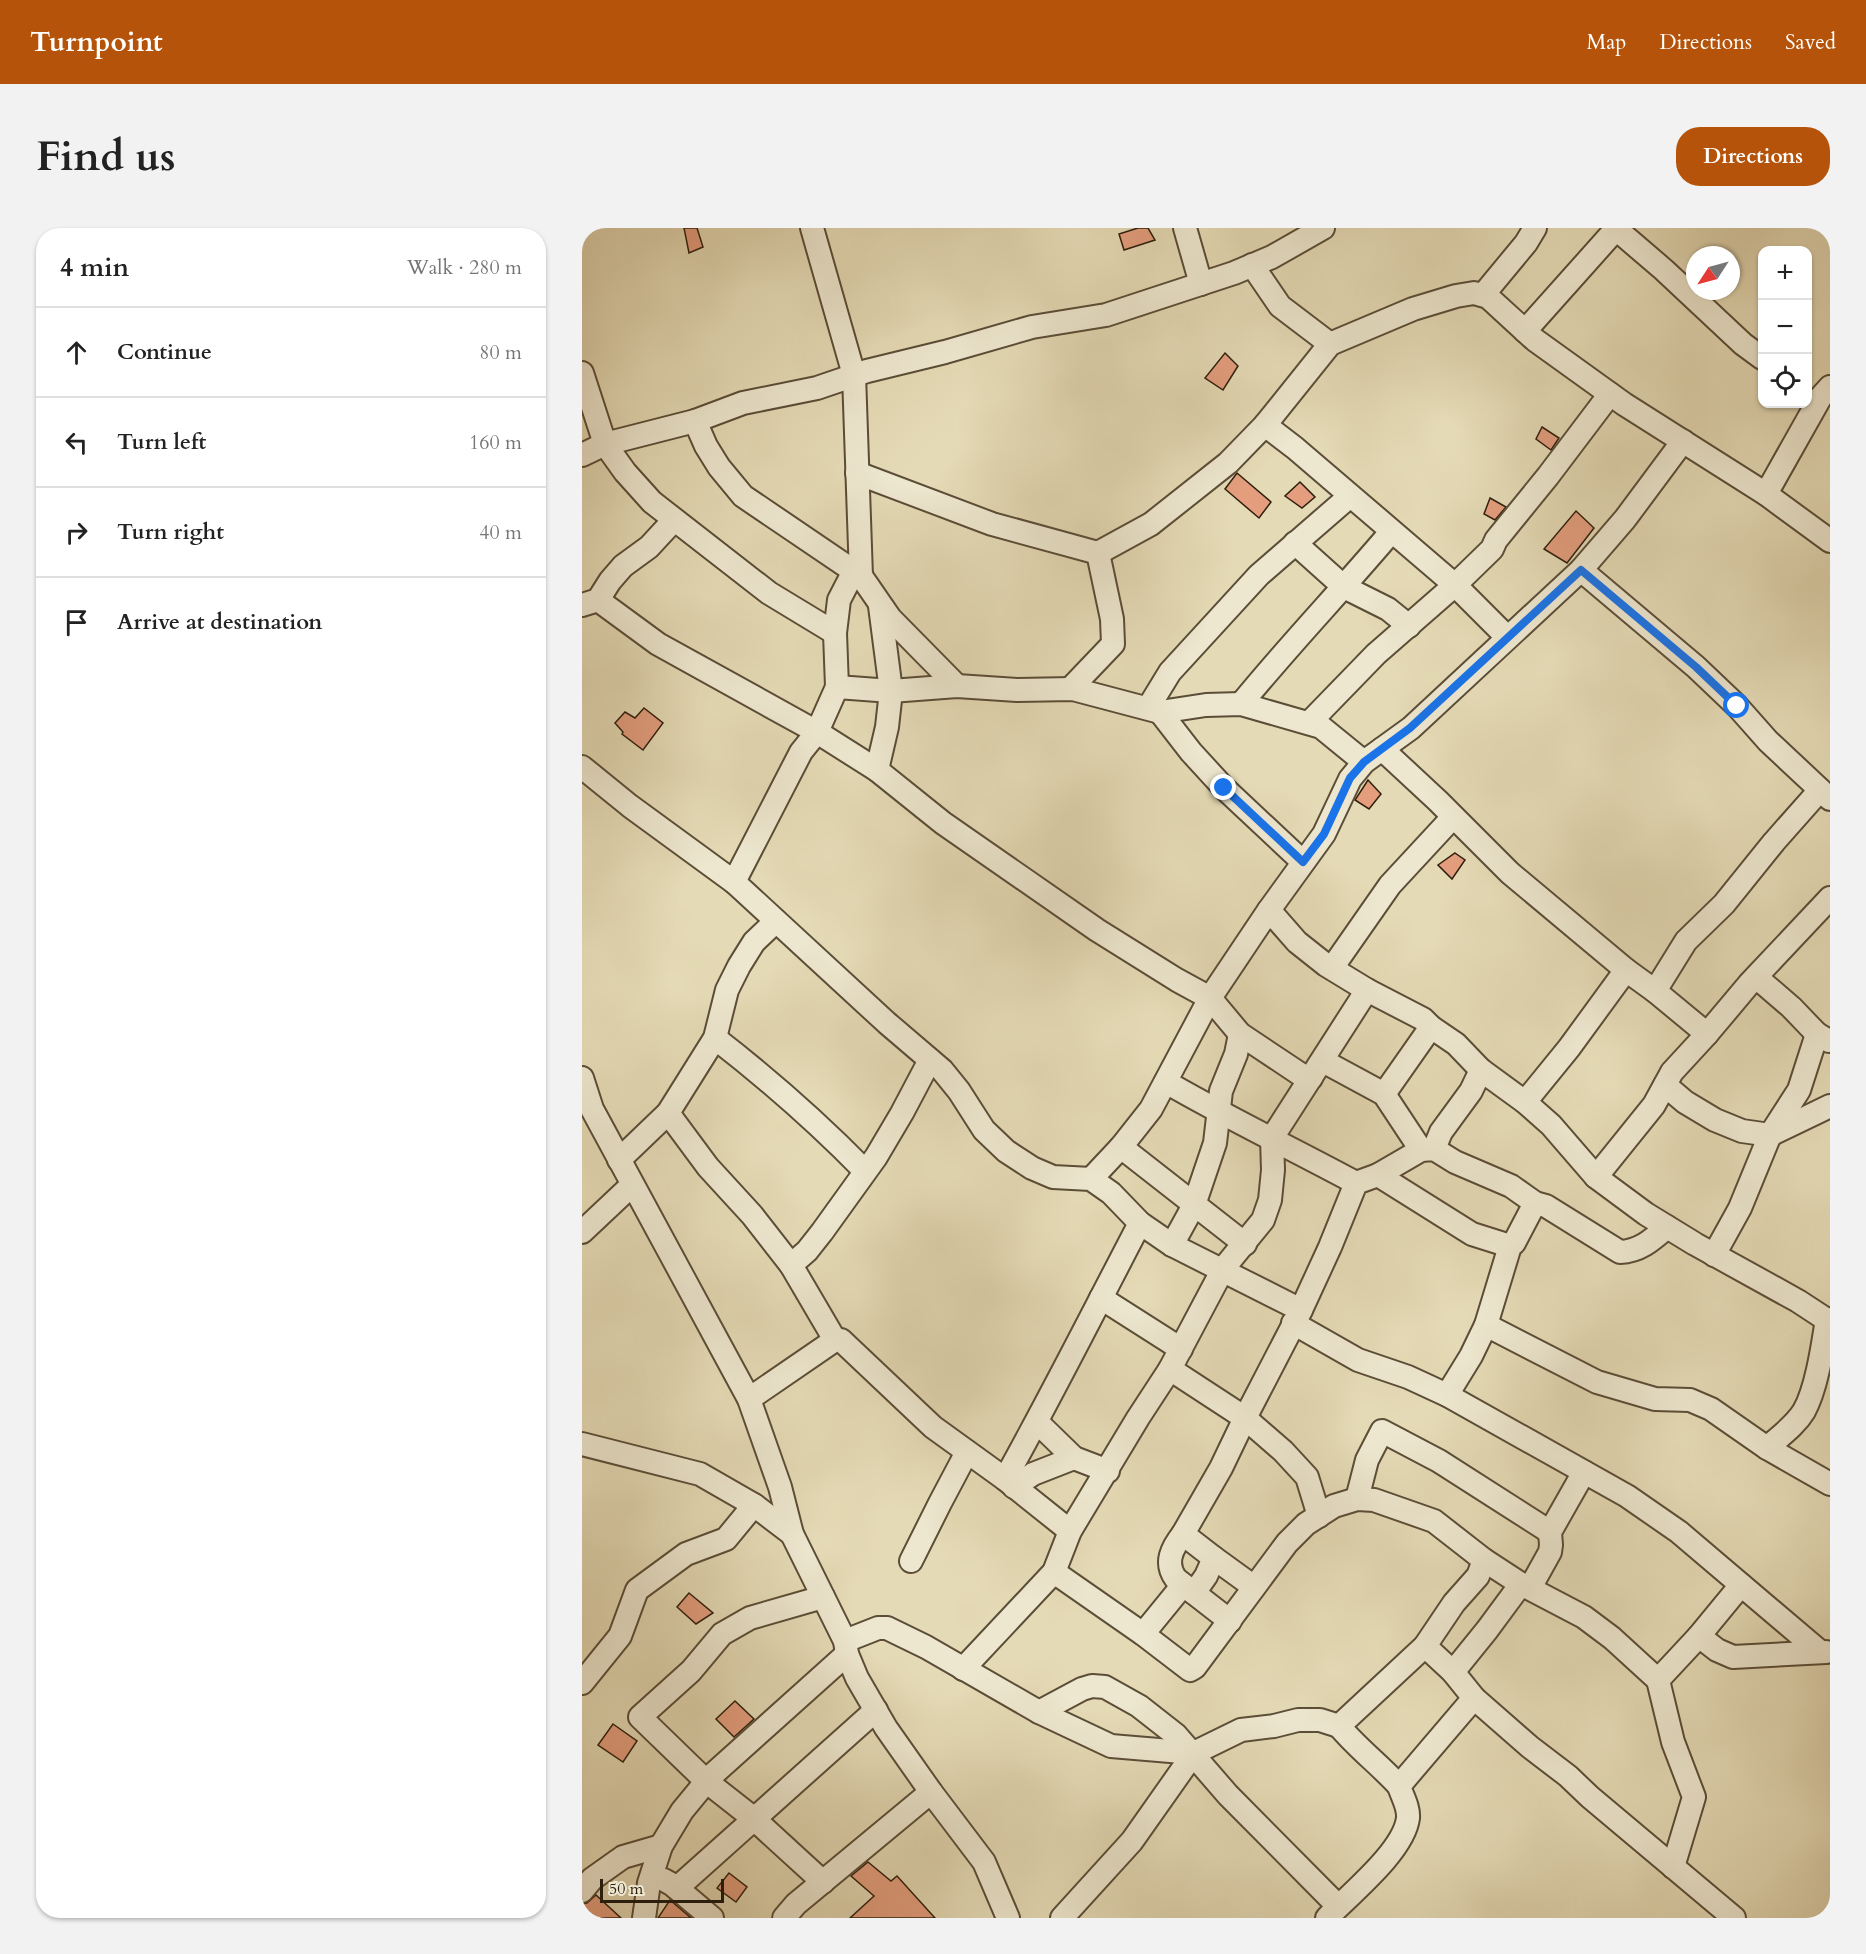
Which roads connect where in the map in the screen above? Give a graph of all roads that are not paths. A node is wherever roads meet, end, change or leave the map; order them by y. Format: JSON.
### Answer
{"nodes":[{"id":1,"x":812,"y":228,"type":"edge"},
{"id":2,"x":1185,"y":228,"type":"edge"},
{"id":3,"x":1323,"y":228,"type":"edge"},
{"id":4,"x":1534,"y":228,"type":"edge"},
{"id":5,"x":1615,"y":229,"type":"edge"},
{"id":6,"x":1252,"y":265,"type":"junction"},
{"id":7,"x":1201,"y":284,"type":"junction"},
{"id":8,"x":1483,"y":295,"type":"junction"},
{"id":9,"x":1525,"y":331,"type":"junction"},
{"id":10,"x":1330,"y":344,"type":"junction"},
{"id":11,"x":1758,"y":355,"type":"edge"},
{"id":12,"x":582,"y":374,"type":"edge"},
{"id":13,"x":854,"y":375,"type":"junction"},
{"id":14,"x":1819,"y":391,"type":"edge"},
{"id":15,"x":1610,"y":394,"type":"junction"},
{"id":16,"x":695,"y":421,"type":"junction"},
{"id":17,"x":1266,"y":425,"type":"junction"},
{"id":18,"x":1683,"y":441,"type":"junction"},
{"id":19,"x":605,"y":444,"type":"junction"},
{"id":20,"x":582,"y":455,"type":"edge"},
{"id":21,"x":857,"y":472,"type":"junction"},
{"id":22,"x":1766,"y":494,"type":"junction"},
{"id":23,"x":1350,"y":496,"type":"junction"},
{"id":24,"x":674,"y":520,"type":"junction"},
{"id":25,"x":1391,"y":532,"type":"junction"},
{"id":26,"x":1830,"y":541,"type":"edge"},
{"id":27,"x":1295,"y":543,"type":"junction"},
{"id":28,"x":1098,"y":553,"type":"junction"},
{"id":29,"x":1581,"y":570,"type":"junction"},
{"id":30,"x":858,"y":574,"type":"junction"},
{"id":31,"x":1344,"y":587,"type":"junction"},
{"id":32,"x":1447,"y":592,"type":"junction"},
{"id":33,"x":590,"y":602,"type":"edge"},
{"id":34,"x":880,"y":604,"type":"junction"},
{"id":35,"x":1409,"y":626,"type":"junction"},
{"id":36,"x":835,"y":633,"type":"junction"},
{"id":37,"x":1507,"y":637,"type":"junction"},
{"id":38,"x":957,"y":686,"type":"junction"},
{"id":39,"x":837,"y":687,"type":"junction"},
{"id":40,"x":1070,"y":689,"type":"junction"},
{"id":41,"x":891,"y":691,"type":"junction"},
{"id":42,"x":1241,"y":704,"type":"junction"},
{"id":43,"x":1154,"y":710,"type":"junction"},
{"id":44,"x":1309,"y":723,"type":"junction"},
{"id":45,"x":817,"y":732,"type":"junction"},
{"id":46,"x":1373,"y":755,"type":"junction"},
{"id":47,"x":582,"y":767,"type":"edge"},
{"id":48,"x":877,"y":770,"type":"junction"},
{"id":49,"x":1825,"y":795,"type":"edge"},
{"id":50,"x":1453,"y":816,"type":"junction"},
{"id":51,"x":1303,"y":862,"type":"junction"},
{"id":52,"x":734,"y":882,"type":"junction"},
{"id":53,"x":1830,"y":898,"type":"edge"},
{"id":54,"x":1269,"y":910,"type":"junction"},
{"id":55,"x":776,"y":921,"type":"junction"},
{"id":56,"x":1332,"y":968,"type":"junction"},
{"id":57,"x":1626,"y":970,"type":"junction"},
{"id":58,"x":1756,"y":977,"type":"junction"},
{"id":59,"x":1367,"y":990,"type":"junction"},
{"id":60,"x":1655,"y":990,"type":"junction"},
{"id":61,"x":1210,"y":998,"type":"junction"},
{"id":62,"x":1431,"y":1027,"type":"junction"},
{"id":63,"x":1240,"y":1034,"type":"junction"},
{"id":64,"x":1707,"y":1034,"type":"junction"},
{"id":65,"x":715,"y":1038,"type":"junction"},
{"id":66,"x":1823,"y":1038,"type":"edge"},
{"id":67,"x":930,"y":1060,"type":"junction"},
{"id":68,"x":1317,"y":1069,"type":"junction"},
{"id":69,"x":1481,"y":1070,"type":"junction"},
{"id":70,"x":582,"y":1078,"type":"edge"},
{"id":71,"x":1166,"y":1082,"type":"junction"},
{"id":72,"x":1665,"y":1085,"type":"junction"},
{"id":73,"x":1384,"y":1094,"type":"junction"},
{"id":74,"x":1525,"y":1102,"type":"junction"},
{"id":75,"x":1830,"y":1106,"type":"edge"},
{"id":76,"x":1219,"y":1112,"type":"junction"},
{"id":77,"x":668,"y":1113,"type":"junction"},
{"id":78,"x":1770,"y":1135,"type":"junction"},
{"id":79,"x":1272,"y":1138,"type":"junction"},
{"id":80,"x":1121,"y":1147,"type":"junction"},
{"id":81,"x":1427,"y":1150,"type":"junction"},
{"id":82,"x":619,"y":1160,"type":"junction"},
{"id":83,"x":865,"y":1171,"type":"junction"},
{"id":84,"x":1378,"y":1175,"type":"junction"},
{"id":85,"x":1596,"y":1177,"type":"junction"},
{"id":86,"x":1091,"y":1179,"type":"junction"},
{"id":87,"x":1356,"y":1183,"type":"junction"},
{"id":88,"x":632,"y":1185,"type":"junction"},
{"id":89,"x":1535,"y":1203,"type":"junction"},
{"id":90,"x":1194,"y":1204,"type":"junction"},
{"id":91,"x":1140,"y":1223,"type":"junction"},
{"id":92,"x":1668,"y":1227,"type":"junction"},
{"id":93,"x":582,"y":1232,"type":"edge"},
{"id":94,"x":1245,"y":1244,"type":"junction"},
{"id":95,"x":1172,"y":1245,"type":"junction"},
{"id":96,"x":1510,"y":1246,"type":"junction"},
{"id":97,"x":1714,"y":1255,"type":"junction"},
{"id":98,"x":791,"y":1266,"type":"junction"},
{"id":99,"x":1223,"y":1269,"type":"junction"},
{"id":100,"x":1101,"y":1298,"type":"junction"},
{"id":101,"x":1297,"y":1317,"type":"junction"},
{"id":102,"x":1828,"y":1320,"type":"edge"},
{"id":103,"x":1486,"y":1325,"type":"junction"},
{"id":104,"x":835,"y":1340,"type":"junction"},
{"id":105,"x":1175,"y":1359,"type":"junction"},
{"id":106,"x":1447,"y":1395,"type":"junction"},
{"id":107,"x":748,"y":1399,"type":"junction"},
{"id":108,"x":1245,"y":1418,"type":"junction"},
{"id":109,"x":1037,"y":1422,"type":"junction"},
{"id":110,"x":582,"y":1444,"type":"edge"},
{"id":111,"x":1767,"y":1448,"type":"junction"},
{"id":112,"x":968,"y":1452,"type":"junction"},
{"id":113,"x":1074,"y":1458,"type":"junction"},
{"id":114,"x":1108,"y":1471,"type":"junction"},
{"id":115,"x":1584,"y":1472,"type":"junction"},
{"id":116,"x":1009,"y":1483,"type":"junction"},
{"id":117,"x":1830,"y":1484,"type":"edge"},
{"id":118,"x":1357,"y":1498,"type":"junction"},
{"id":119,"x":753,"y":1504,"type":"junction"},
{"id":120,"x":1319,"y":1516,"type":"junction"},
{"id":121,"x":1070,"y":1532,"type":"junction"},
{"id":122,"x":1550,"y":1532,"type":"junction"},
{"id":123,"x":792,"y":1534,"type":"junction"},
{"id":124,"x":1183,"y":1534,"type":"junction"},
{"id":125,"x":1214,"y":1558,"type":"junction"},
{"id":126,"x":1484,"y":1560,"type":"junction"},
{"id":127,"x":912,"y":1561,"type":"dead end"},
{"id":128,"x":1054,"y":1572,"type":"junction"},
{"id":129,"x":1741,"y":1585,"type":"junction"},
{"id":130,"x":1525,"y":1586,"type":"junction"},
{"id":131,"x":1254,"y":1587,"type":"junction"},
{"id":132,"x":1189,"y":1589,"type":"junction"},
{"id":133,"x":823,"y":1597,"type":"junction"},
{"id":134,"x":1230,"y":1621,"type":"junction"},
{"id":135,"x":1143,"y":1634,"type":"junction"},
{"id":136,"x":1699,"y":1636,"type":"junction"},
{"id":137,"x":1425,"y":1646,"type":"junction"},
{"id":138,"x":846,"y":1648,"type":"junction"},
{"id":139,"x":1825,"y":1652,"type":"edge"},
{"id":140,"x":963,"y":1669,"type":"junction"},
{"id":141,"x":1453,"y":1672,"type":"junction"},
{"id":142,"x":1658,"y":1680,"type":"junction"},
{"id":143,"x":582,"y":1683,"type":"edge"},
{"id":144,"x":1474,"y":1698,"type":"junction"},
{"id":145,"x":876,"y":1710,"type":"junction"},
{"id":146,"x":1039,"y":1712,"type":"junction"},
{"id":147,"x":1339,"y":1726,"type":"junction"},
{"id":148,"x":1194,"y":1754,"type":"junction"},
{"id":149,"x":706,"y":1781,"type":"junction"},
{"id":150,"x":1399,"y":1786,"type":"junction"},
{"id":151,"x":931,"y":1792,"type":"junction"},
{"id":152,"x":753,"y":1818,"type":"junction"},
{"id":153,"x":661,"y":1846,"type":"junction"},
{"id":154,"x":1673,"y":1867,"type":"junction"},
{"id":155,"x":652,"y":1874,"type":"junction"},
{"id":156,"x":823,"y":1882,"type":"junction"},
{"id":157,"x":677,"y":1888,"type":"junction"},
{"id":158,"x":582,"y":1891,"type":"edge"},
{"id":159,"x":1330,"y":1915,"type":"edge"},
{"id":160,"x":644,"y":1918,"type":"edge"},
{"id":161,"x":712,"y":1918,"type":"edge"},
{"id":162,"x":784,"y":1918,"type":"edge"},
{"id":163,"x":1008,"y":1918,"type":"edge"},
{"id":164,"x":1062,"y":1918,"type":"edge"},
{"id":165,"x":1734,"y":1918,"type":"edge"}],
"edges":[{"from":1,"to":13,"type":"street"},
{"from":2,"to":7,"type":"street"},
{"from":3,"to":6,"type":"street"},
{"from":4,"to":8,"type":"street"},
{"from":5,"to":9,"type":"street"},
{"from":5,"to":11,"type":"street"},
{"from":6,"to":7,"type":"street"},
{"from":6,"to":10,"type":"street"},
{"from":7,"to":13,"type":"street"},
{"from":8,"to":9,"type":"street"},
{"from":8,"to":10,"type":"street"},
{"from":9,"to":15,"type":"street"},
{"from":10,"to":17,"type":"street"},
{"from":12,"to":19,"type":"street"},
{"from":13,"to":16,"type":"street"},
{"from":13,"to":21,"type":"street"},
{"from":14,"to":22,"type":"street"},
{"from":15,"to":18,"type":"street"},
{"from":15,"to":32,"type":"street"},
{"from":16,"to":19,"type":"street"},
{"from":16,"to":30,"type":"street"},
{"from":17,"to":23,"type":"street"},
{"from":17,"to":28,"type":"street"},
{"from":18,"to":22,"type":"street"},
{"from":18,"to":29,"type":"street"},
{"from":19,"to":20,"type":"street"},
{"from":19,"to":24,"type":"street"},
{"from":21,"to":28,"type":"street"},
{"from":21,"to":30,"type":"street"},
{"from":22,"to":26,"type":"street"},
{"from":23,"to":25,"type":"street"},
{"from":23,"to":27,"type":"street"},
{"from":24,"to":33,"type":"street"},
{"from":24,"to":36,"type":"street"},
{"from":25,"to":31,"type":"street"},
{"from":25,"to":32,"type":"street"},
{"from":27,"to":31,"type":"street"},
{"from":27,"to":43,"type":"street"},
{"from":28,"to":40,"type":"street"},
{"from":29,"to":37,"type":"street"},
{"from":29,"to":49,"type":"street"},
{"from":30,"to":34,"type":"street"},
{"from":30,"to":36,"type":"street"},
{"from":31,"to":35,"type":"street"},
{"from":31,"to":42,"type":"street"},
{"from":32,"to":35,"type":"street"},
{"from":32,"to":37,"type":"street"},
{"from":33,"to":45,"type":"street"},
{"from":34,"to":38,"type":"street"},
{"from":34,"to":41,"type":"street"},
{"from":35,"to":44,"type":"street"},
{"from":36,"to":39,"type":"street"},
{"from":37,"to":46,"type":"street"},
{"from":38,"to":40,"type":"street"},
{"from":38,"to":41,"type":"street"},
{"from":39,"to":41,"type":"street"},
{"from":39,"to":45,"type":"street"},
{"from":40,"to":43,"type":"street"},
{"from":41,"to":48,"type":"street"},
{"from":42,"to":43,"type":"street"},
{"from":42,"to":44,"type":"street"},
{"from":43,"to":51,"type":"street"},
{"from":44,"to":46,"type":"street"},
{"from":45,"to":48,"type":"street"},
{"from":45,"to":52,"type":"street"},
{"from":46,"to":50,"type":"street"},
{"from":46,"to":51,"type":"street"},
{"from":47,"to":52,"type":"street"},
{"from":48,"to":61,"type":"street"},
{"from":49,"to":60,"type":"street"},
{"from":50,"to":56,"type":"street"},
{"from":50,"to":57,"type":"street"},
{"from":51,"to":54,"type":"street"},
{"from":52,"to":55,"type":"street"},
{"from":53,"to":58,"type":"street"},
{"from":54,"to":56,"type":"street"},
{"from":54,"to":61,"type":"street"},
{"from":55,"to":65,"type":"street"},
{"from":55,"to":67,"type":"street"},
{"from":56,"to":59,"type":"street"},
{"from":57,"to":60,"type":"street"},
{"from":57,"to":74,"type":"street"},
{"from":58,"to":64,"type":"street"},
{"from":58,"to":66,"type":"street"},
{"from":59,"to":62,"type":"street"},
{"from":59,"to":68,"type":"street"},
{"from":60,"to":64,"type":"street"},
{"from":61,"to":63,"type":"street"},
{"from":61,"to":71,"type":"street"},
{"from":62,"to":69,"type":"street"},
{"from":62,"to":73,"type":"street"},
{"from":63,"to":68,"type":"street"},
{"from":63,"to":76,"type":"street"},
{"from":64,"to":72,"type":"street"},
{"from":65,"to":77,"type":"street"},
{"from":65,"to":83,"type":"street"},
{"from":66,"to":78,"type":"street"},
{"from":67,"to":83,"type":"street"},
{"from":67,"to":86,"type":"street"},
{"from":68,"to":73,"type":"street"},
{"from":68,"to":79,"type":"street"},
{"from":69,"to":74,"type":"street"},
{"from":69,"to":81,"type":"street"},
{"from":70,"to":82,"type":"street"},
{"from":71,"to":76,"type":"street"},
{"from":71,"to":80,"type":"street"},
{"from":72,"to":78,"type":"street"},
{"from":72,"to":85,"type":"street"},
{"from":73,"to":81,"type":"street"},
{"from":74,"to":85,"type":"street"},
{"from":75,"to":78,"type":"street"},
{"from":76,"to":79,"type":"street"},
{"from":76,"to":90,"type":"street"},
{"from":77,"to":82,"type":"street"},
{"from":77,"to":98,"type":"street"},
{"from":78,"to":97,"type":"street"},
{"from":79,"to":87,"type":"street"},
{"from":79,"to":94,"type":"street"},
{"from":80,"to":86,"type":"street"},
{"from":80,"to":90,"type":"street"},
{"from":81,"to":84,"type":"street"},
{"from":81,"to":89,"type":"street"},
{"from":82,"to":88,"type":"street"},
{"from":83,"to":98,"type":"street"},
{"from":84,"to":87,"type":"street"},
{"from":84,"to":96,"type":"street"},
{"from":85,"to":92,"type":"street"},
{"from":86,"to":91,"type":"street"},
{"from":87,"to":101,"type":"street"},
{"from":88,"to":93,"type":"street"},
{"from":88,"to":107,"type":"street"},
{"from":89,"to":92,"type":"street"},
{"from":89,"to":96,"type":"street"},
{"from":90,"to":94,"type":"street"},
{"from":90,"to":95,"type":"street"},
{"from":91,"to":95,"type":"street"},
{"from":91,"to":100,"type":"street"},
{"from":92,"to":97,"type":"street"},
{"from":94,"to":99,"type":"street"},
{"from":95,"to":99,"type":"street"},
{"from":96,"to":103,"type":"street"},
{"from":97,"to":102,"type":"street"},
{"from":98,"to":104,"type":"street"},
{"from":99,"to":101,"type":"street"},
{"from":99,"to":105,"type":"street"},
{"from":100,"to":105,"type":"street"},
{"from":100,"to":109,"type":"street"},
{"from":101,"to":106,"type":"street"},
{"from":101,"to":108,"type":"street"},
{"from":102,"to":111,"type":"street"},
{"from":103,"to":106,"type":"street"},
{"from":103,"to":111,"type":"street"},
{"from":104,"to":107,"type":"street"},
{"from":104,"to":112,"type":"street"},
{"from":105,"to":108,"type":"street"},
{"from":105,"to":114,"type":"street"},
{"from":106,"to":115,"type":"street"},
{"from":107,"to":123,"type":"street"},
{"from":108,"to":120,"type":"street"},
{"from":108,"to":124,"type":"street"},
{"from":109,"to":113,"type":"street"},
{"from":109,"to":116,"type":"street"},
{"from":110,"to":119,"type":"street"},
{"from":111,"to":117,"type":"street"},
{"from":112,"to":116,"type":"street"},
{"from":112,"to":127,"type":"street"},
{"from":113,"to":114,"type":"street"},
{"from":113,"to":116,"type":"street"},
{"from":114,"to":121,"type":"street"},
{"from":115,"to":122,"type":"street"},
{"from":115,"to":129,"type":"street"},
{"from":116,"to":121,"type":"street"},
{"from":118,"to":120,"type":"street"},
{"from":118,"to":122,"type":"street"},
{"from":118,"to":126,"type":"street"},
{"from":119,"to":123,"type":"street"},
{"from":119,"to":143,"type":"street"},
{"from":120,"to":131,"type":"street"},
{"from":121,"to":128,"type":"street"},
{"from":122,"to":130,"type":"street"},
{"from":123,"to":133,"type":"street"},
{"from":124,"to":125,"type":"street"},
{"from":124,"to":132,"type":"street"},
{"from":125,"to":131,"type":"street"},
{"from":125,"to":132,"type":"street"},
{"from":126,"to":130,"type":"street"},
{"from":126,"to":137,"type":"street"},
{"from":128,"to":135,"type":"street"},
{"from":128,"to":140,"type":"street"},
{"from":129,"to":136,"type":"street"},
{"from":129,"to":139,"type":"street"},
{"from":130,"to":141,"type":"street"},
{"from":130,"to":142,"type":"street"},
{"from":131,"to":134,"type":"street"},
{"from":132,"to":134,"type":"street"},
{"from":132,"to":135,"type":"street"},
{"from":133,"to":138,"type":"street"},
{"from":133,"to":149,"type":"street"},
{"from":134,"to":135,"type":"street"},
{"from":136,"to":139,"type":"street"},
{"from":136,"to":142,"type":"street"},
{"from":137,"to":141,"type":"street"},
{"from":137,"to":147,"type":"street"},
{"from":138,"to":140,"type":"street"},
{"from":138,"to":145,"type":"street"},
{"from":138,"to":149,"type":"street"},
{"from":140,"to":146,"type":"street"},
{"from":141,"to":144,"type":"street"},
{"from":142,"to":154,"type":"street"},
{"from":144,"to":150,"type":"street"},
{"from":144,"to":154,"type":"street"},
{"from":145,"to":151,"type":"street"},
{"from":145,"to":152,"type":"street"},
{"from":146,"to":148,"type":"street"},
{"from":146,"to":148,"type":"street"},
{"from":147,"to":148,"type":"street"},
{"from":147,"to":150,"type":"street"},
{"from":148,"to":159,"type":"street"},
{"from":148,"to":164,"type":"street"},
{"from":149,"to":152,"type":"street"},
{"from":149,"to":153,"type":"street"},
{"from":150,"to":159,"type":"street"},
{"from":151,"to":156,"type":"street"},
{"from":151,"to":163,"type":"street"},
{"from":152,"to":156,"type":"street"},
{"from":152,"to":157,"type":"street"},
{"from":153,"to":155,"type":"street"},
{"from":153,"to":158,"type":"street"},
{"from":154,"to":165,"type":"street"},
{"from":155,"to":157,"type":"street"},
{"from":155,"to":160,"type":"street"},
{"from":156,"to":162,"type":"street"},
{"from":157,"to":161,"type":"street"}]}
